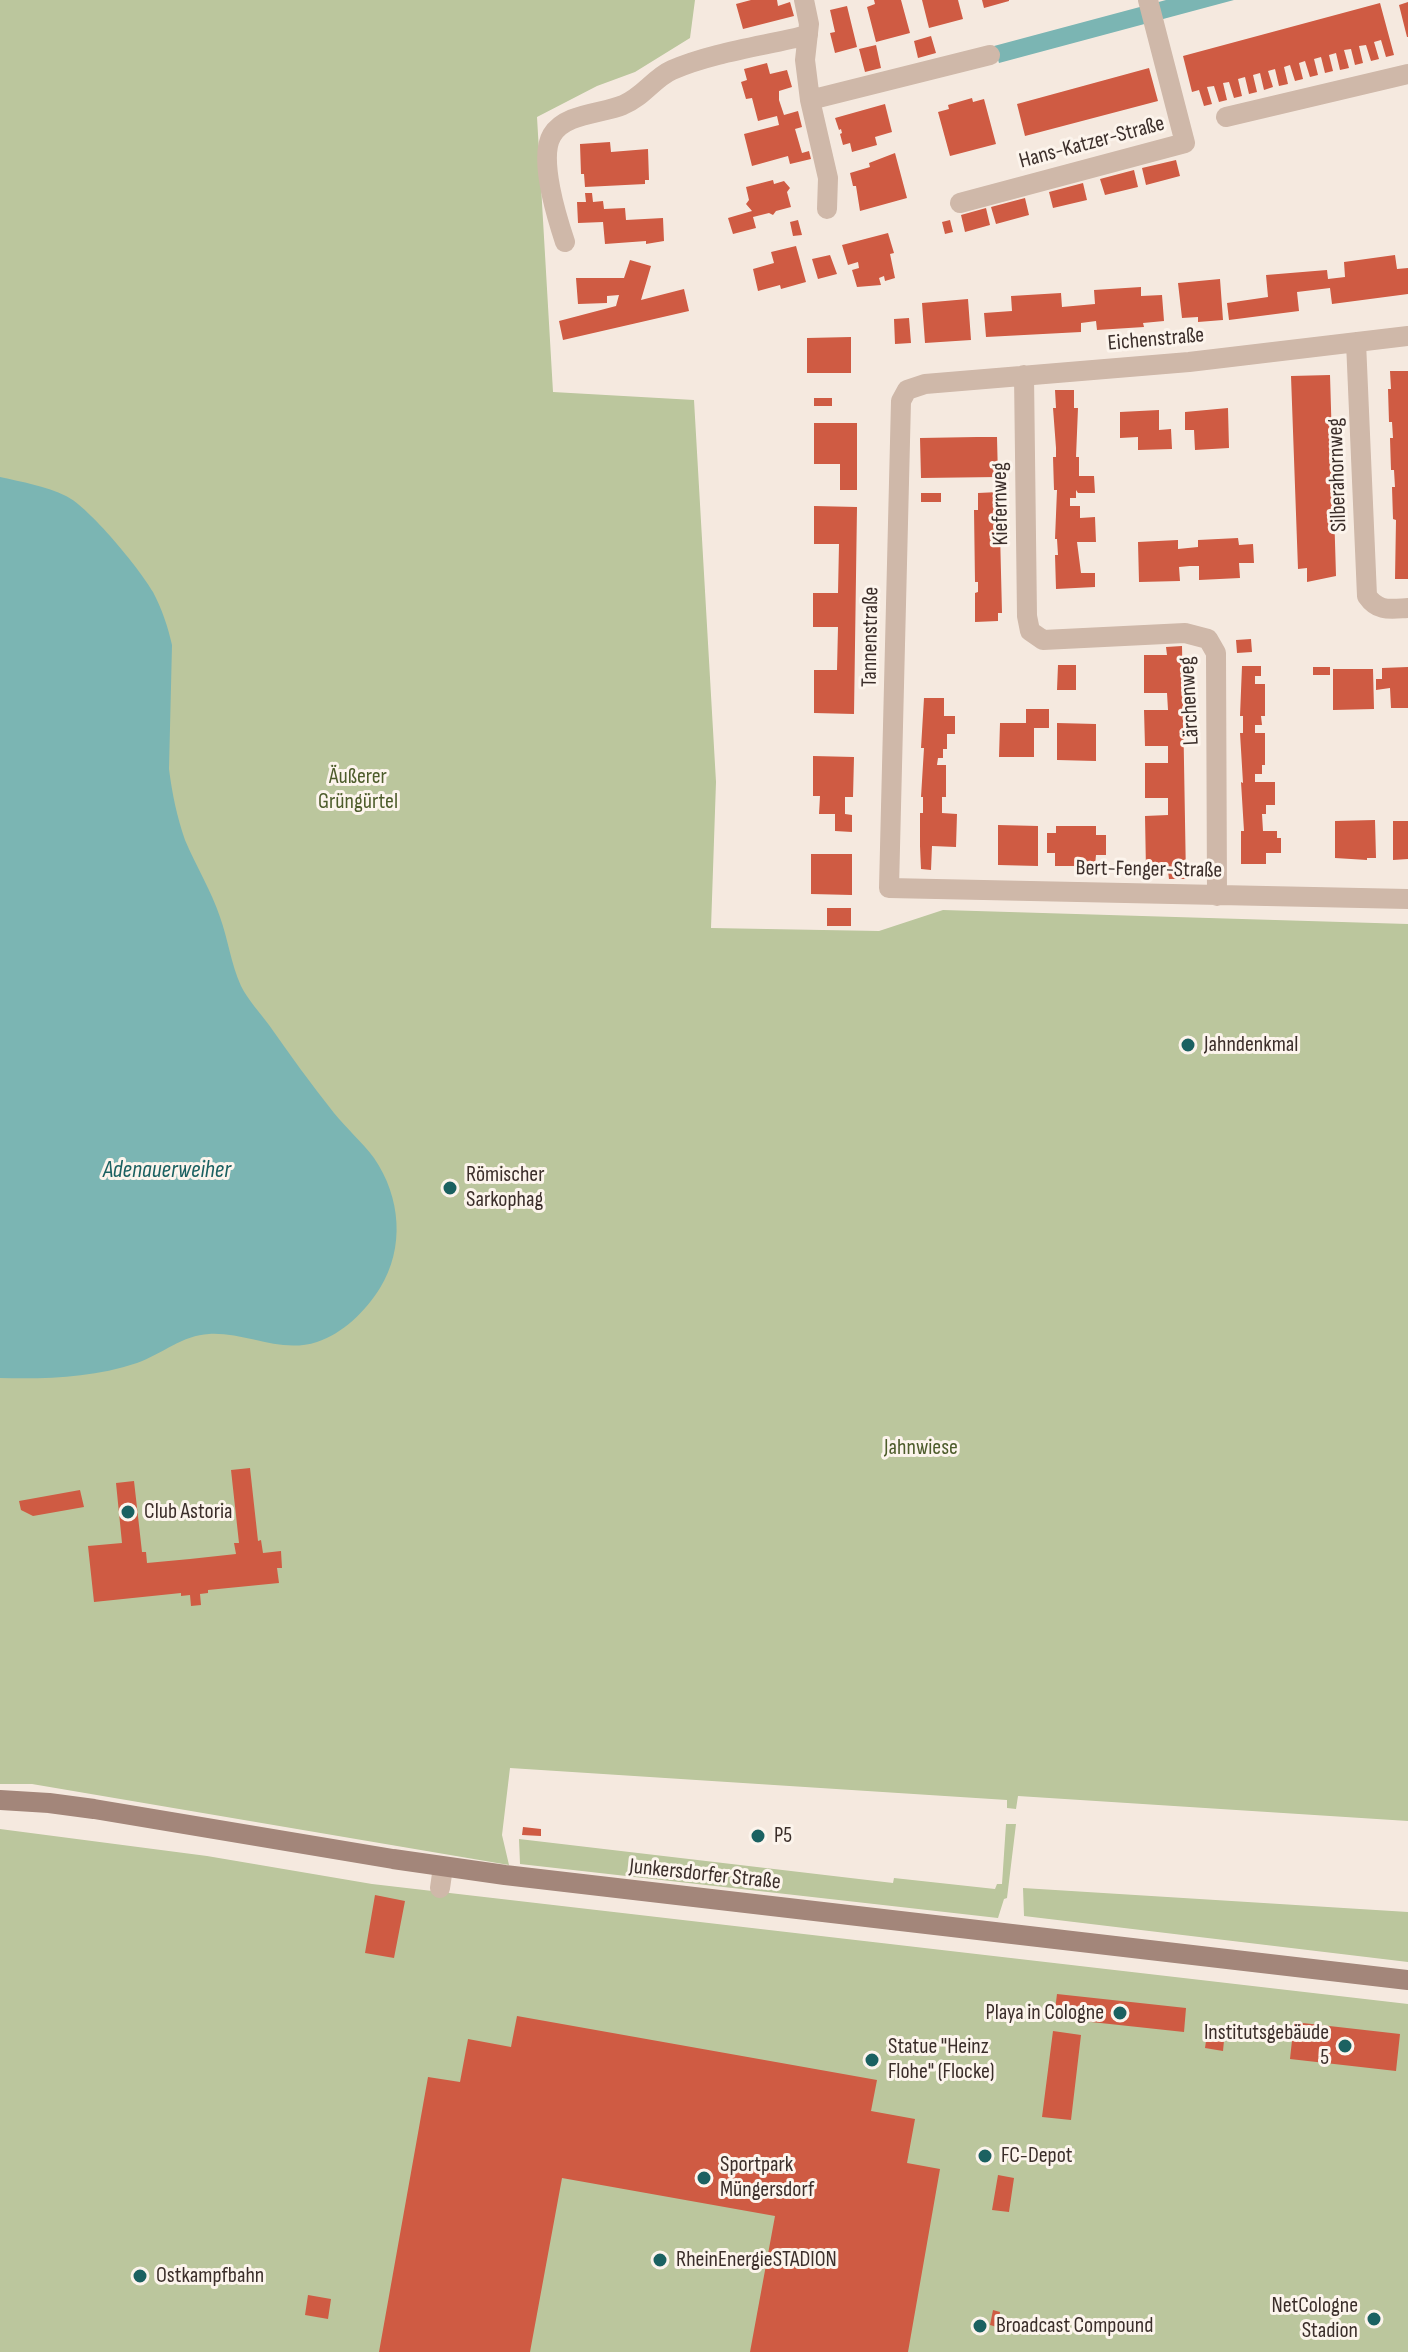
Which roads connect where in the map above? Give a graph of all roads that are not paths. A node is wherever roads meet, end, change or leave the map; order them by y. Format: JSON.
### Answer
{"nodes":[{"id":1,"x":804,"y":0,"type":"edge"},
{"id":2,"x":1150,"y":9,"type":"edge"},
{"id":3,"x":808,"y":35,"type":"junction"},
{"id":4,"x":990,"y":55,"type":"dead end"},
{"id":5,"x":1408,"y":76,"type":"edge"},
{"id":6,"x":810,"y":100,"type":"junction"},
{"id":7,"x":1226,"y":117,"type":"dead end"},
{"id":8,"x":960,"y":203,"type":"dead end"},
{"id":9,"x":827,"y":209,"type":"dead end"},
{"id":10,"x":565,"y":242,"type":"dead end"},
{"id":11,"x":1408,"y":336,"type":"edge"},
{"id":12,"x":1356,"y":342,"type":"junction"},
{"id":13,"x":1024,"y":375,"type":"junction"},
{"id":14,"x":907,"y":390,"type":"joint"},
{"id":15,"x":1408,"y":608,"type":"edge"},
{"id":16,"x":1030,"y":631,"type":"joint"},
{"id":17,"x":889,"y":888,"type":"joint"},
{"id":18,"x":1217,"y":896,"type":"junction"},
{"id":19,"x":1408,"y":899,"type":"edge"},
{"id":20,"x":0,"y":1800,"type":"edge"},
{"id":21,"x":443,"y":1867,"type":"junction"},
{"id":22,"x":440,"y":1888,"type":"dead end"},
{"id":23,"x":1408,"y":1980,"type":"edge"}],
"edges":[{"from":1,"to":3,"type":"street"},
{"from":2,"to":8,"type":"street","name":"Hans-Katzer-Straße"},
{"from":3,"to":6,"type":"street"},
{"from":3,"to":10,"type":"street"},
{"from":4,"to":6,"type":"street"},
{"from":5,"to":7,"type":"street"},
{"from":6,"to":9,"type":"street"},
{"from":11,"to":12,"type":"street","name":"Eichenstraße"},
{"from":12,"to":13,"type":"street","name":"Eichenstraße"},
{"from":12,"to":15,"type":"street","name":"Silberahornweg"},
{"from":13,"to":14,"type":"street","name":"Eichenstraße"},
{"from":13,"to":16,"type":"street","name":"Kiefernweg"},
{"from":14,"to":17,"type":"street","name":"Tannenstraße"},
{"from":16,"to":18,"type":"street","name":"Lärchenweg"},
{"from":17,"to":18,"type":"street","name":"Bert-Fenger-Straße"},
{"from":18,"to":19,"type":"street","name":"Bert-Fenger-Straße"},
{"from":20,"to":21,"type":"street","name":"Junkersdorfer Straße"},
{"from":21,"to":22,"type":"street"},
{"from":21,"to":23,"type":"street","name":"Junkersdorfer Straße"}]}
